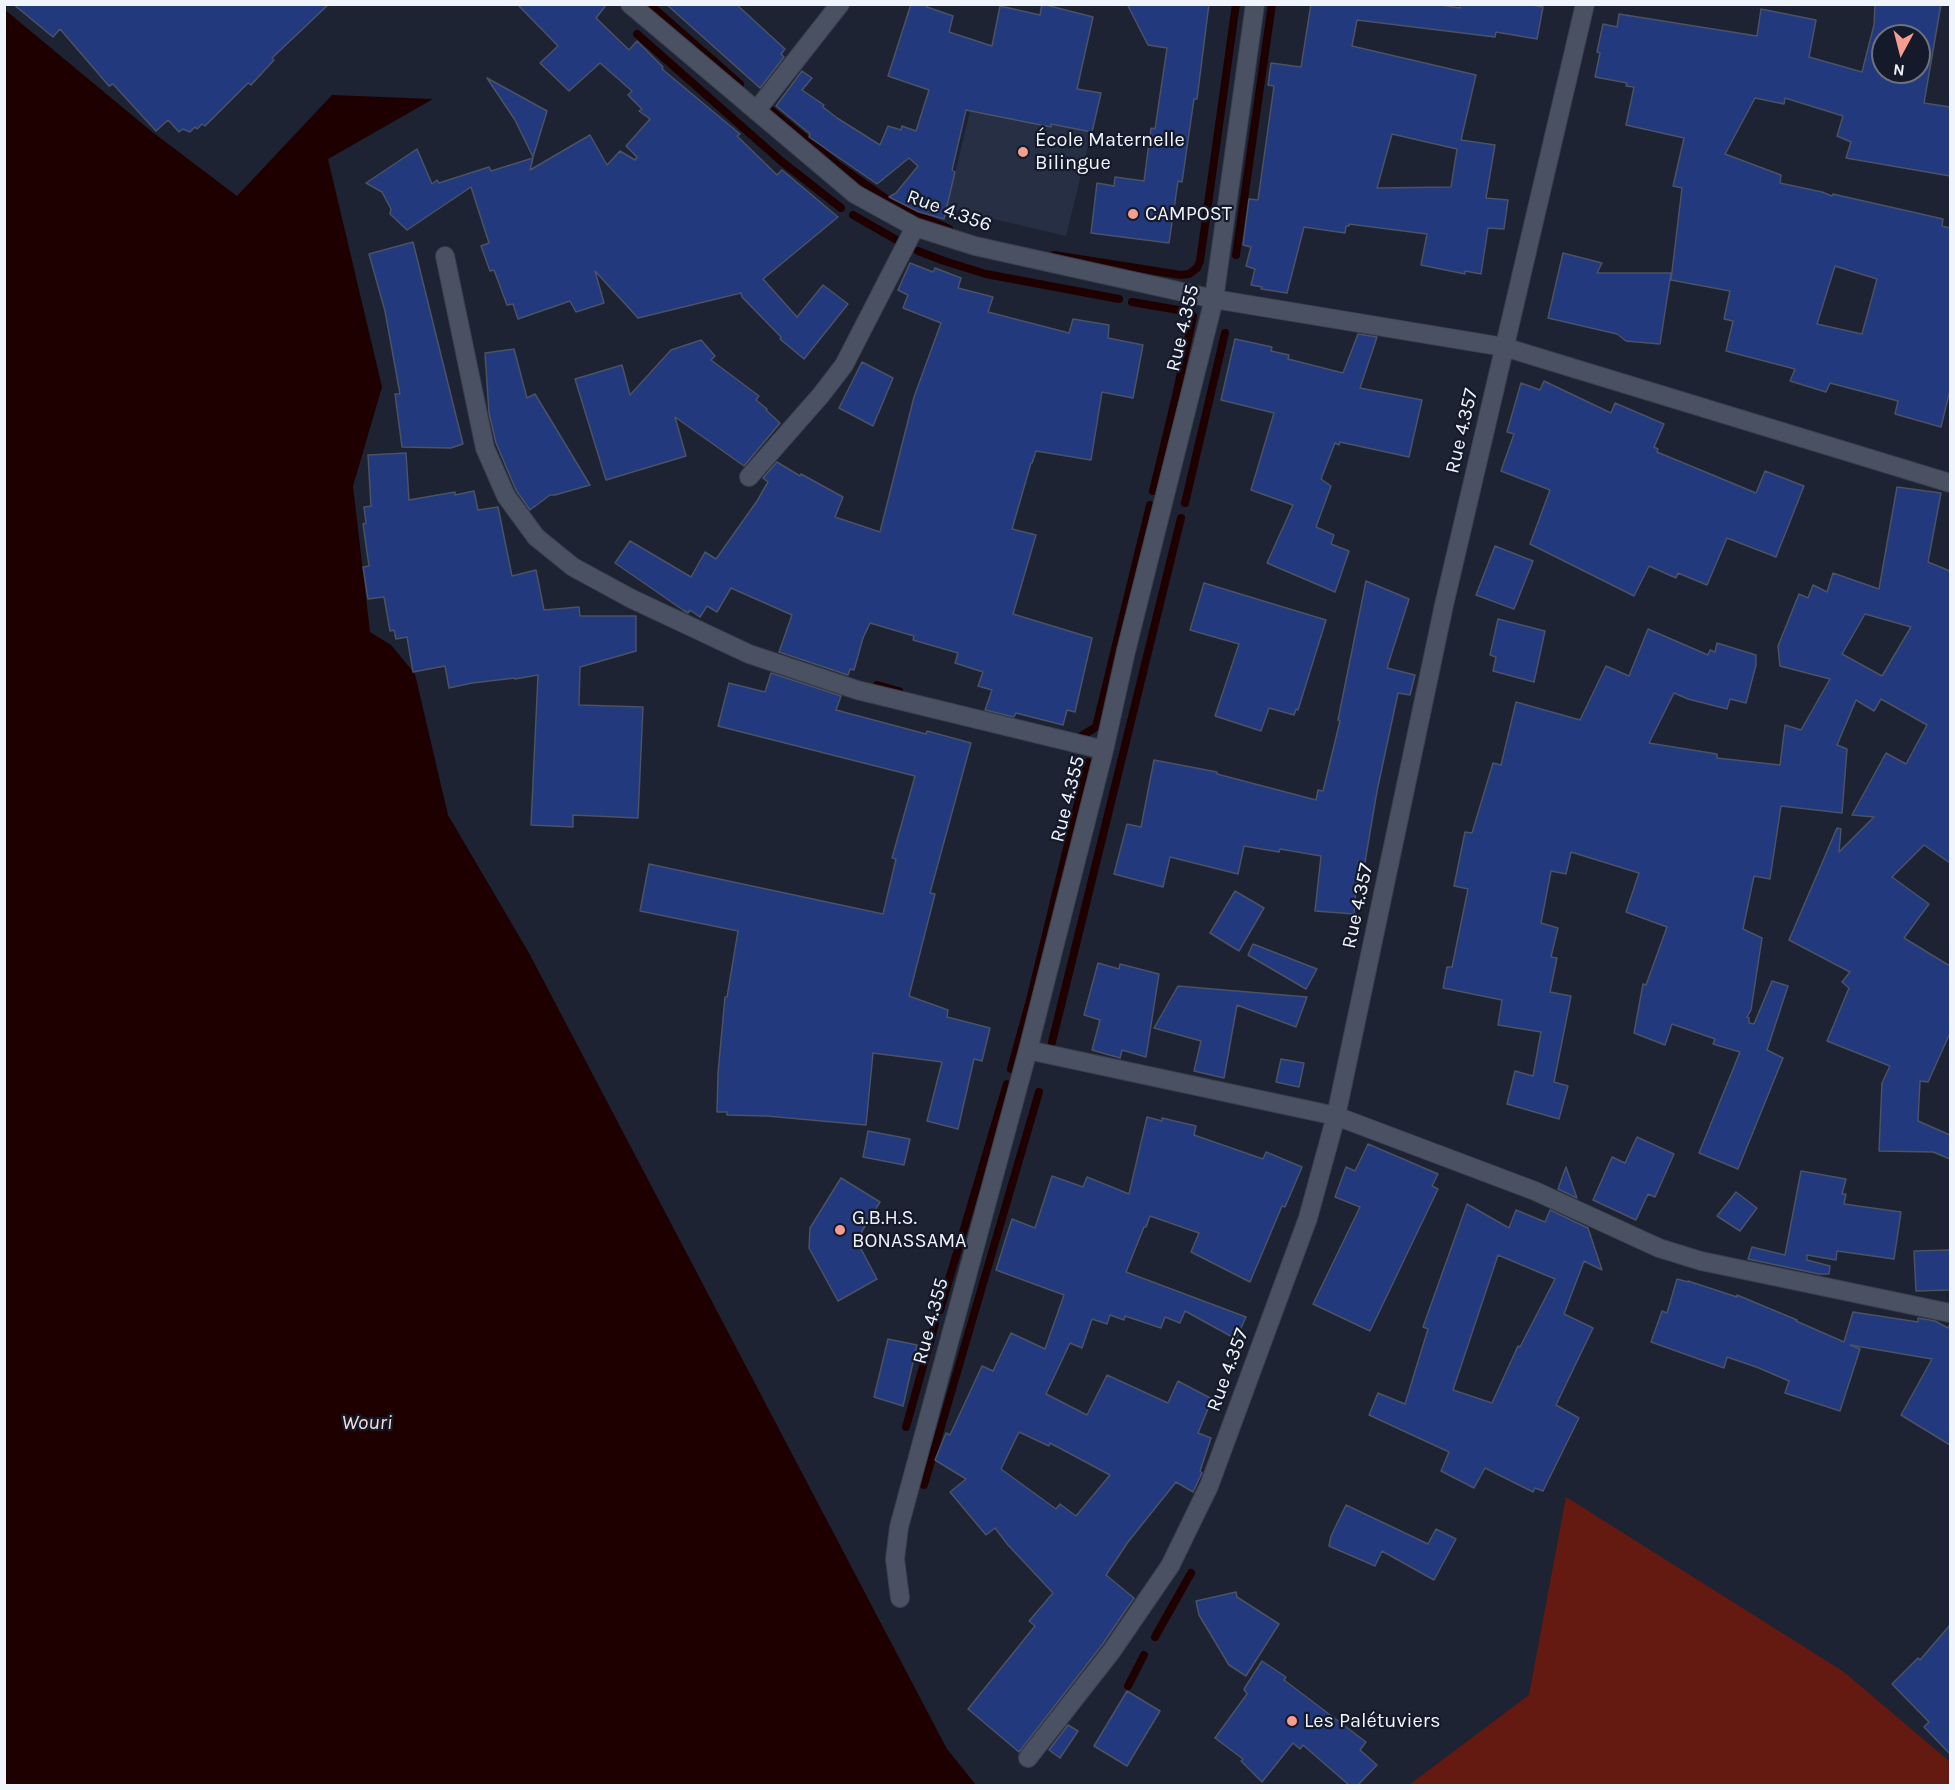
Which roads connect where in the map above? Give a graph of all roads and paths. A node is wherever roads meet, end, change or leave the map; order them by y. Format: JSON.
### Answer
{"nodes":[{"id":1,"x":630,"y":4,"type":"edge"},
{"id":2,"x":840,"y":4,"type":"edge"},
{"id":3,"x":1256,"y":4,"type":"edge"},
{"id":4,"x":1585,"y":4,"type":"edge"},
{"id":5,"x":756,"y":111,"type":"junction"},
{"id":6,"x":915,"y":227,"type":"junction"},
{"id":7,"x":445,"y":256,"type":"dead end"},
{"id":8,"x":1214,"y":299,"type":"junction"},
{"id":9,"x":1504,"y":347,"type":"junction"},
{"id":10,"x":750,"y":477,"type":"dead end"},
{"id":11,"x":1950,"y":483,"type":"edge"},
{"id":12,"x":1104,"y":750,"type":"junction"},
{"id":13,"x":1028,"y":1050,"type":"junction"},
{"id":14,"x":1336,"y":1116,"type":"junction"},
{"id":15,"x":1950,"y":1313,"type":"edge"},
{"id":16,"x":900,"y":1598,"type":"dead end"},
{"id":17,"x":1028,"y":1758,"type":"dead end"}],
"edges":[{"from":1,"to":5,"type":"street","name":"Rue 4.356"},
{"from":2,"to":5,"type":"street"},
{"from":3,"to":8,"type":"street","name":"Rue 4.355"},
{"from":4,"to":9,"type":"street","name":"Rue 4.357"},
{"from":5,"to":6,"type":"street","name":"Rue 4.356"},
{"from":6,"to":8,"type":"street","name":"Rue 4.356"},
{"from":6,"to":10,"type":"street"},
{"from":7,"to":12,"type":"street"},
{"from":8,"to":9,"type":"street","name":"Rue 4.356"},
{"from":8,"to":12,"type":"street","name":"Rue 4.355"},
{"from":9,"to":11,"type":"street","name":"Rue 4.356"},
{"from":9,"to":14,"type":"street","name":"Rue 4.357"},
{"from":12,"to":13,"type":"street","name":"Rue 4.355"},
{"from":13,"to":14,"type":"street"},
{"from":13,"to":16,"type":"street","name":"Rue 4.355"},
{"from":14,"to":15,"type":"street"},
{"from":14,"to":17,"type":"street","name":"Rue 4.357"}]}
